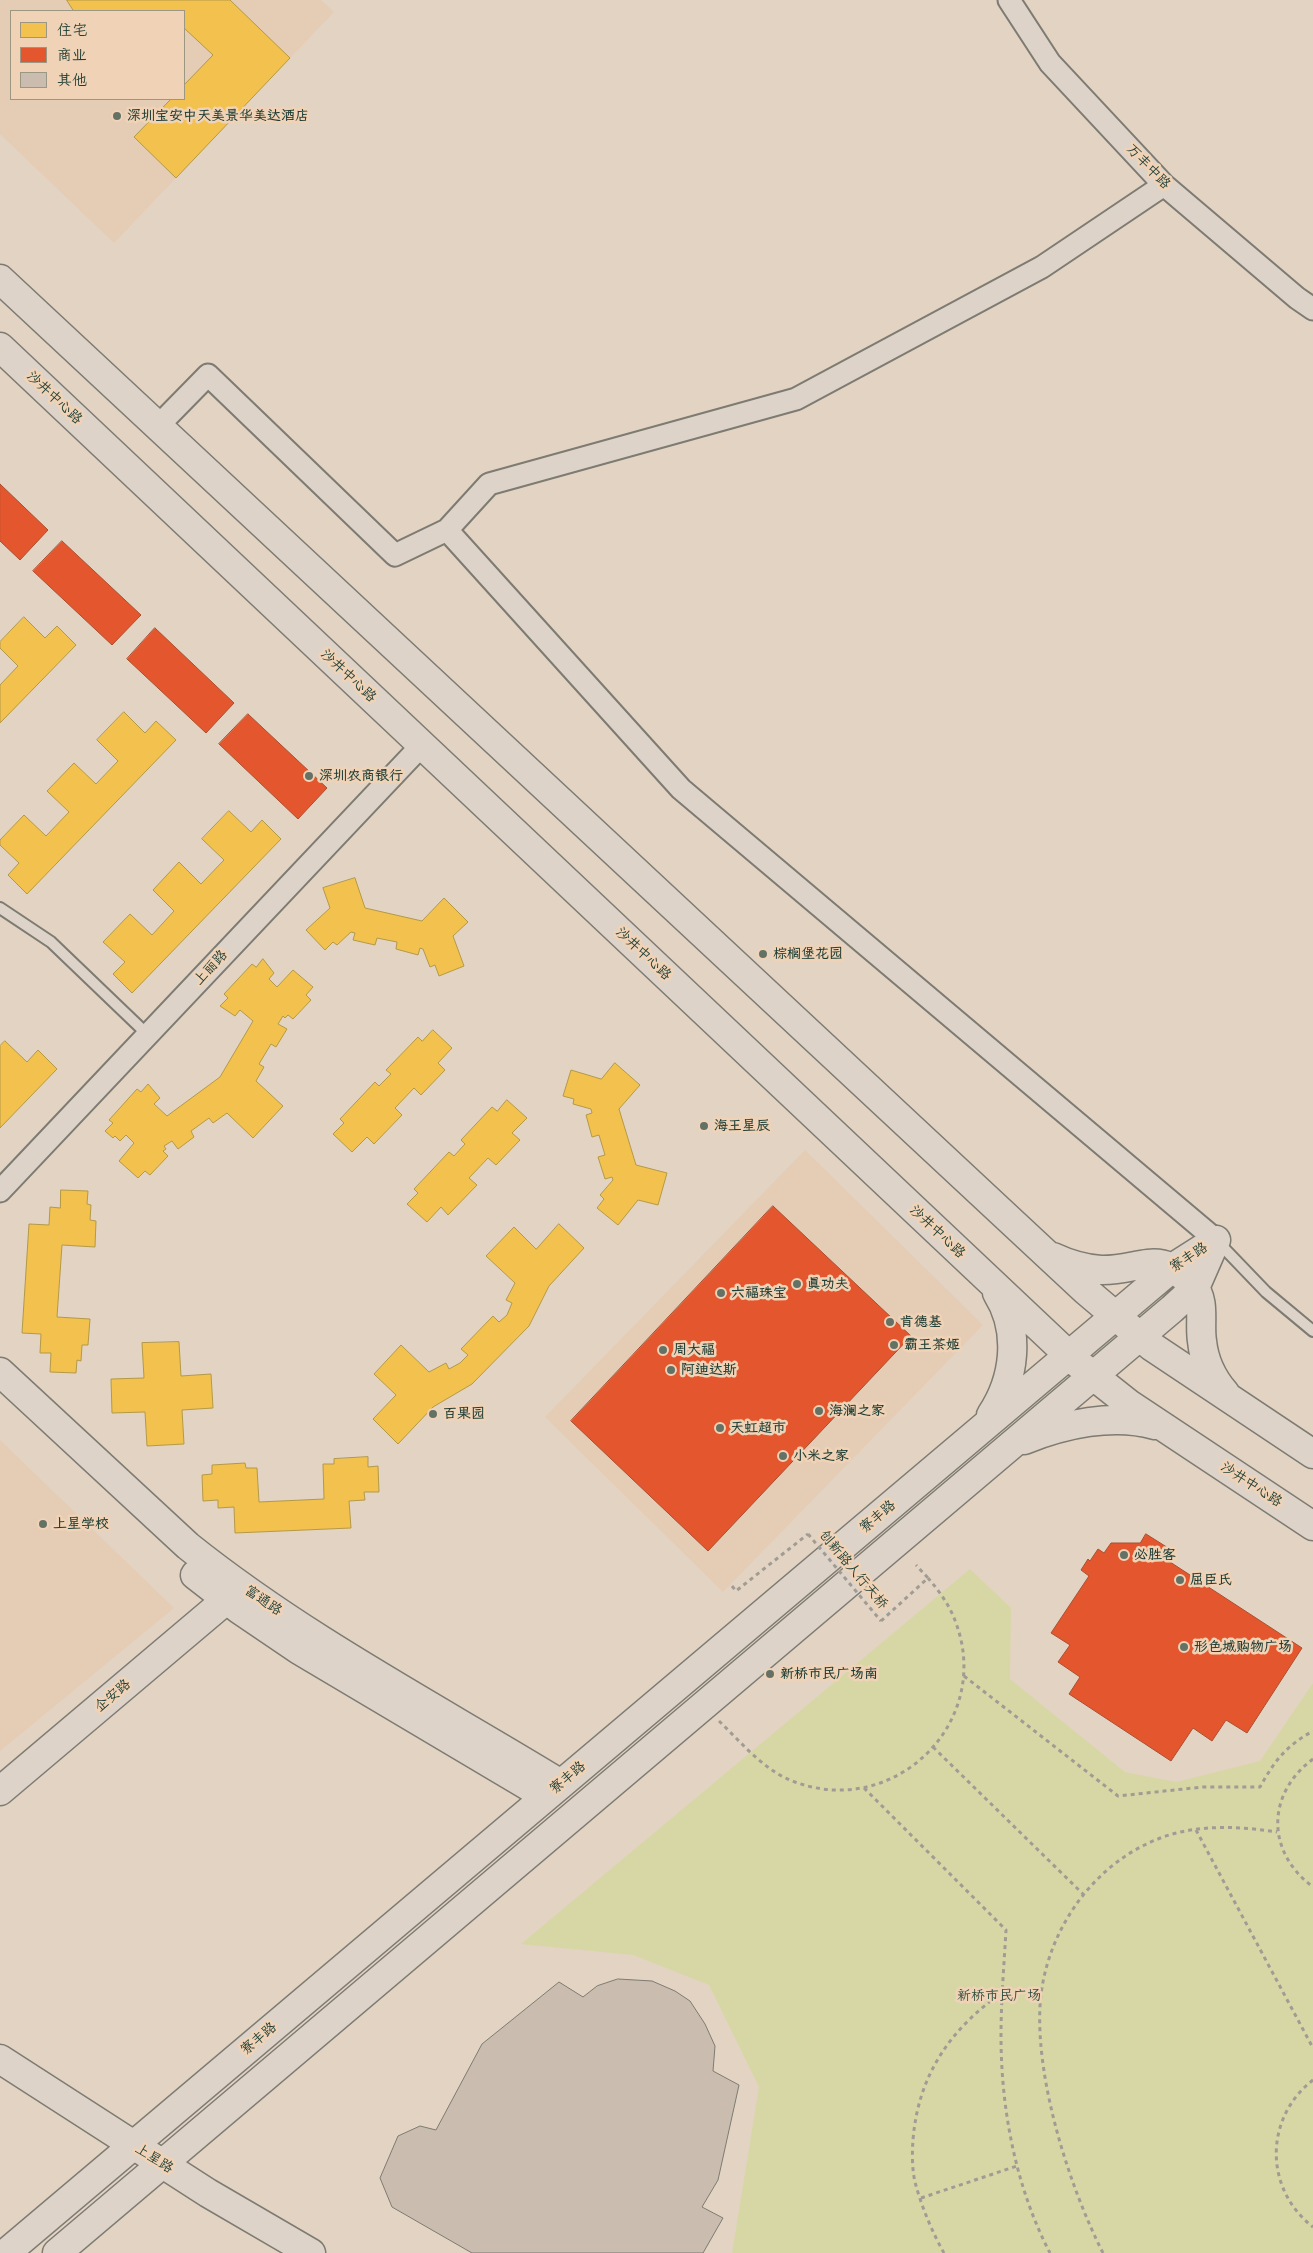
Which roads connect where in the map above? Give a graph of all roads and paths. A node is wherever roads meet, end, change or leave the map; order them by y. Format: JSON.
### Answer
{"nodes":[{"id":1,"x":1009,"y":0,"type":"edge"},
{"id":2,"x":1164,"y":185,"type":"junction"},
{"id":3,"x":0,"y":279,"type":"edge"},
{"id":4,"x":1313,"y":309,"type":"edge"},
{"id":5,"x":0,"y":347,"type":"edge"},
{"id":6,"x":158,"y":426,"type":"junction"},
{"id":7,"x":447,"y":530,"type":"junction"},
{"id":8,"x":422,"y":745,"type":"junction"},
{"id":9,"x":0,"y":908,"type":"edge"},
{"id":10,"x":148,"y":1035,"type":"junction"},
{"id":11,"x":0,"y":1191,"type":"edge"},
{"id":12,"x":1216,"y":1240,"type":"junction"},
{"id":13,"x":1046,"y":1254,"type":"junction"},
{"id":14,"x":1172,"y":1268,"type":"junction"},
{"id":15,"x":991,"y":1283,"type":"junction"},
{"id":16,"x":1195,"y":1288,"type":"junction"},
{"id":17,"x":1114,"y":1316,"type":"junction"},
{"id":18,"x":1313,"y":1331,"type":"edge"},
{"id":19,"x":1139,"y":1336,"type":"junction"},
{"id":20,"x":1069,"y":1355,"type":"junction"},
{"id":21,"x":0,"y":1372,"type":"edge"},
{"id":22,"x":1092,"y":1376,"type":"junction"},
{"id":23,"x":0,"y":1397,"type":"edge"},
{"id":24,"x":1231,"y":1400,"type":"junction"},
{"id":25,"x":1168,"y":1430,"type":"junction"},
{"id":26,"x":979,"y":1431,"type":"junction"},
{"id":27,"x":1003,"y":1451,"type":"junction"},
{"id":28,"x":1313,"y":1454,"type":"edge"},
{"id":29,"x":1313,"y":1526,"type":"edge"},
{"id":30,"x":916,"y":1565,"type":"dead end"},
{"id":31,"x":928,"y":1578,"type":"junction"},
{"id":32,"x":732,"y":1586,"type":"dead end"},
{"id":33,"x":226,"y":1600,"type":"junction"},
{"id":34,"x":964,"y":1676,"type":"junction"},
{"id":35,"x":704,"y":1705,"type":"junction"},
{"id":36,"x":1313,"y":1731,"type":"edge"},
{"id":37,"x":933,"y":1747,"type":"junction"},
{"id":38,"x":1313,"y":1759,"type":"edge"},
{"id":39,"x":864,"y":1788,"type":"junction"},
{"id":40,"x":553,"y":1790,"type":"junction"},
{"id":41,"x":0,"y":1791,"type":"edge"},
{"id":42,"x":1196,"y":1830,"type":"junction"},
{"id":43,"x":1277,"y":1832,"type":"junction"},
{"id":44,"x":1313,"y":1888,"type":"edge"},
{"id":45,"x":1084,"y":1895,"type":"junction"},
{"id":46,"x":1003,"y":1991,"type":"junction"},
{"id":47,"x":1313,"y":2048,"type":"edge"},
{"id":48,"x":0,"y":2059,"type":"edge"},
{"id":49,"x":1313,"y":2080,"type":"edge"},
{"id":50,"x":133,"y":2146,"type":"junction"},
{"id":51,"x":162,"y":2164,"type":"junction"},
{"id":52,"x":1017,"y":2166,"type":"junction"},
{"id":53,"x":921,"y":2198,"type":"junction"},
{"id":54,"x":1313,"y":2227,"type":"edge"},
{"id":55,"x":6,"y":2253,"type":"edge"},
{"id":56,"x":57,"y":2253,"type":"edge"},
{"id":57,"x":311,"y":2253,"type":"edge"},
{"id":58,"x":944,"y":2253,"type":"edge"},
{"id":59,"x":1050,"y":2253,"type":"edge"},
{"id":60,"x":1104,"y":2253,"type":"edge"}],
"edges":[{"from":1,"to":2,"type":"street","name":"万丰中路"},
{"from":2,"to":4,"type":"street","name":"万丰中路"},
{"from":2,"to":7,"type":"street"},
{"from":3,"to":6,"type":"street"},
{"from":5,"to":8,"type":"street","name":"沙井中心路"},
{"from":6,"to":7,"type":"street"},
{"from":6,"to":13,"type":"street"},
{"from":7,"to":12,"type":"street"},
{"from":8,"to":10,"type":"street","name":"上丽路"},
{"from":8,"to":15,"type":"street","name":"沙井中心路"},
{"from":9,"to":10,"type":"lane"},
{"from":10,"to":11,"type":"street","name":"上丽路"},
{"from":12,"to":14,"type":"street","name":"寮丰路"},
{"from":12,"to":16,"type":"street","name":"寮丰路"},
{"from":12,"to":18,"type":"lane"},
{"from":13,"to":14,"type":"street"},
{"from":13,"to":17,"type":"street"},
{"from":14,"to":16,"type":"street"},
{"from":14,"to":17,"type":"street","name":"寮丰路"},
{"from":15,"to":20,"type":"street","name":"沙井中心路"},
{"from":15,"to":26,"type":"street"},
{"from":16,"to":19,"type":"street","name":"寮丰路"},
{"from":16,"to":24,"type":"street"},
{"from":17,"to":19,"type":"street"},
{"from":17,"to":20,"type":"street","name":"寮丰路"},
{"from":19,"to":22,"type":"street","name":"寮丰路"},
{"from":19,"to":24,"type":"street"},
{"from":20,"to":22,"type":"street","name":"沙井中心路"},
{"from":20,"to":26,"type":"street","name":"寮丰路"},
{"from":21,"to":40,"type":"street","name":"富通路"},
{"from":22,"to":25,"type":"street","name":"沙井中心路"},
{"from":22,"to":27,"type":"street","name":"寮丰路"},
{"from":23,"to":33,"type":"street","name":"富通路"},
{"from":24,"to":28,"type":"street"},
{"from":25,"to":27,"type":"street"},
{"from":25,"to":29,"type":"street","name":"沙井中心路"},
{"from":26,"to":40,"type":"street","name":"寮丰路"},
{"from":27,"to":35,"type":"street","name":"寮丰路"},
{"from":30,"to":31,"type":"path"},
{"from":31,"to":32,"type":"path","name":"创新路人行天桥","bridge":true},
{"from":31,"to":34,"type":"path"},
{"from":33,"to":40,"type":"street","name":"富通路"},
{"from":33,"to":41,"type":"street","name":"企安路"},
{"from":34,"to":36,"type":"path"},
{"from":34,"to":37,"type":"path"},
{"from":35,"to":39,"type":"path"},
{"from":35,"to":51,"type":"street","name":"寮丰路"},
{"from":37,"to":39,"type":"path"},
{"from":37,"to":45,"type":"path"},
{"from":38,"to":43,"type":"path"},
{"from":39,"to":46,"type":"path"},
{"from":40,"to":50,"type":"street","name":"寮丰路"},
{"from":42,"to":43,"type":"path"},
{"from":42,"to":45,"type":"path"},
{"from":42,"to":47,"type":"path"},
{"from":43,"to":44,"type":"path"},
{"from":45,"to":60,"type":"path"},
{"from":46,"to":52,"type":"path"},
{"from":46,"to":53,"type":"path"},
{"from":48,"to":50,"type":"street","name":"上星路"},
{"from":49,"to":54,"type":"path"},
{"from":50,"to":51,"type":"street","name":"上星路"},
{"from":50,"to":55,"type":"street","name":"寮丰路"},
{"from":51,"to":56,"type":"street","name":"寮丰路"},
{"from":51,"to":57,"type":"street","name":"上星路"},
{"from":52,"to":53,"type":"path"},
{"from":52,"to":59,"type":"path"},
{"from":53,"to":58,"type":"path"}]}
